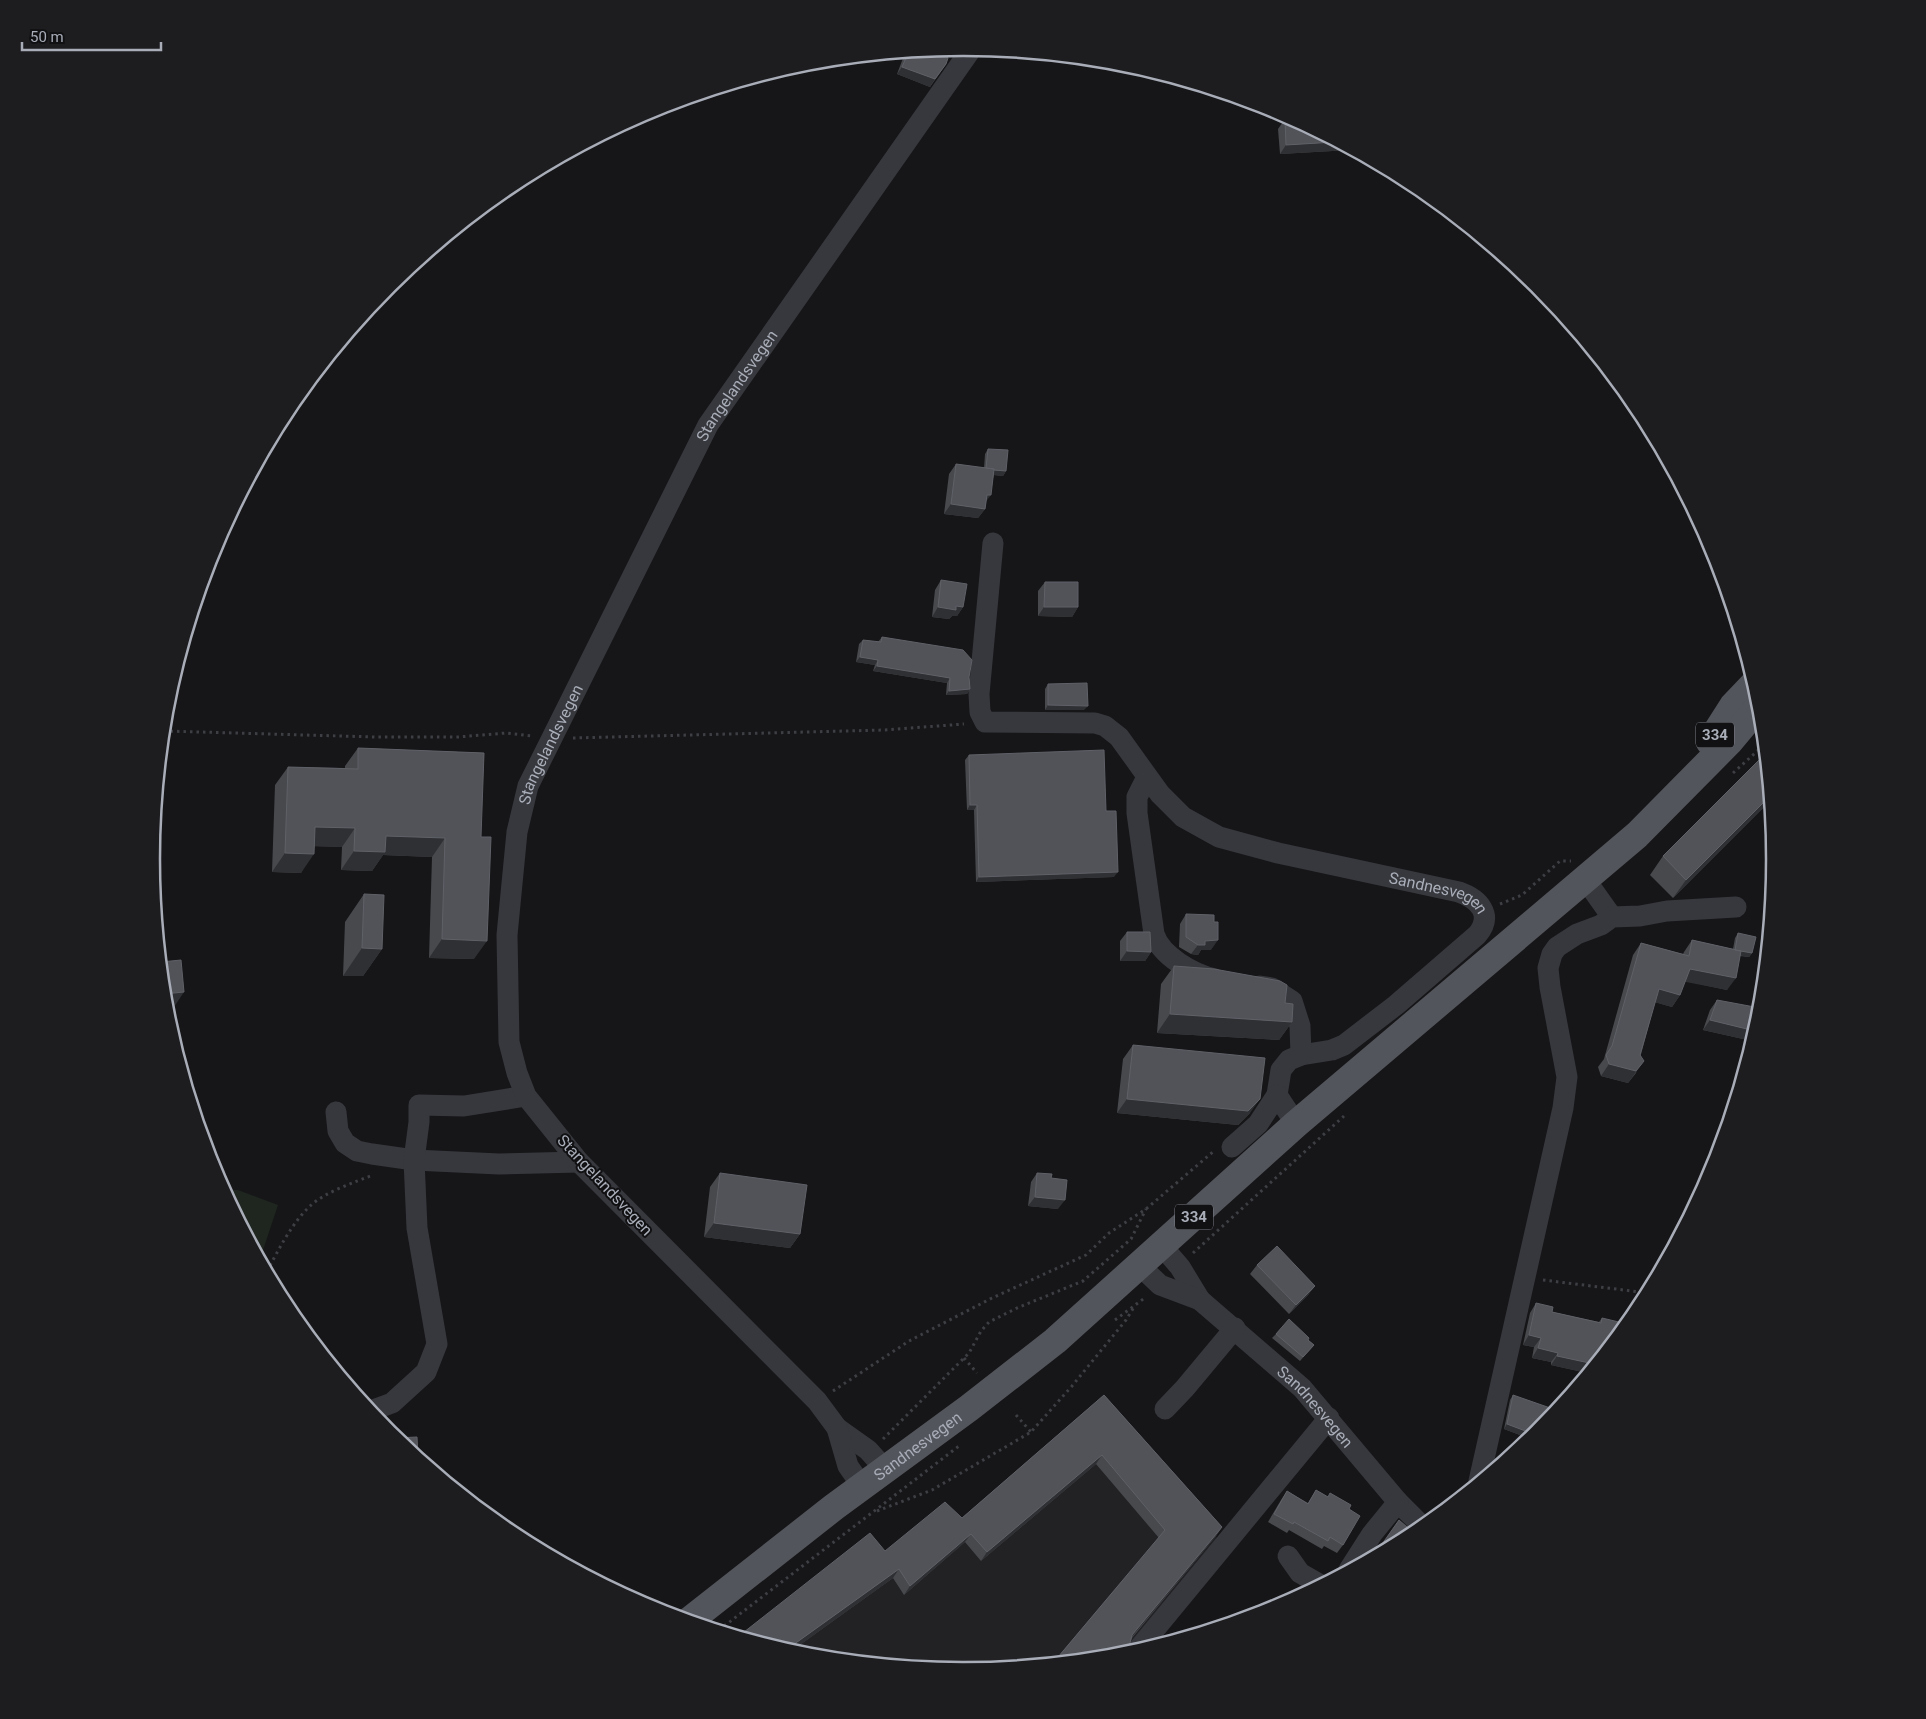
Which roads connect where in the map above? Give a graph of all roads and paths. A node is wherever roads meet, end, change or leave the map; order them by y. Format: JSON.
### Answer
{"nodes":[{"id":1,"x":966,"y":56,"type":"edge"},
{"id":2,"x":993,"y":543,"type":"dead end"},
{"id":3,"x":1748,"y":690,"type":"edge"},
{"id":4,"x":1753,"y":714,"type":"edge"},
{"id":5,"x":985,"y":722,"type":"junction"},
{"id":6,"x":171,"y":731,"type":"edge"},
{"id":7,"x":550,"y":738,"type":"junction"},
{"id":8,"x":1147,"y":777,"type":"junction"},
{"id":9,"x":1680,"y":790,"type":"junction"},
{"id":10,"x":1585,"y":879,"type":"junction"},
{"id":11,"x":1736,"y":907,"type":"dead end"},
{"id":12,"x":1484,"y":912,"type":"junction"},
{"id":13,"x":1612,"y":917,"type":"junction"},
{"id":14,"x":1300,"y":1055,"type":"junction"},
{"id":15,"x":1277,"y":1095,"type":"junction"},
{"id":16,"x":526,"y":1096,"type":"junction"},
{"id":17,"x":336,"y":1112,"type":"dead end"},
{"id":18,"x":1296,"y":1124,"type":"junction"},
{"id":19,"x":1232,"y":1147,"type":"joint"},
{"id":20,"x":414,"y":1160,"type":"junction"},
{"id":21,"x":579,"y":1162,"type":"junction"},
{"id":22,"x":376,"y":1174,"type":"dead end"},
{"id":23,"x":1146,"y":1209,"type":"junction"},
{"id":24,"x":1161,"y":1245,"type":"junction"},
{"id":25,"x":1139,"y":1265,"type":"junction"},
{"id":26,"x":270,"y":1266,"type":"edge"},
{"id":27,"x":1525,"y":1277,"type":"junction"},
{"id":28,"x":1640,"y":1292,"type":"edge"},
{"id":29,"x":1200,"y":1300,"type":"junction"},
{"id":30,"x":1136,"y":1304,"type":"dead end"},
{"id":31,"x":1235,"y":1328,"type":"junction"},
{"id":32,"x":964,"y":1358,"type":"junction"},
{"id":33,"x":982,"y":1379,"type":"dead end"},
{"id":34,"x":817,"y":1401,"type":"junction"},
{"id":35,"x":377,"y":1408,"type":"edge"},
{"id":36,"x":1165,"y":1409,"type":"dead end"},
{"id":37,"x":1016,"y":1415,"type":"dead end"},
{"id":38,"x":1328,"y":1418,"type":"junction"},
{"id":39,"x":837,"y":1428,"type":"junction"},
{"id":40,"x":1031,"y":1432,"type":"junction"},
{"id":41,"x":877,"y":1460,"type":"junction"},
{"id":42,"x":1481,"y":1473,"type":"edge"},
{"id":43,"x":862,"y":1486,"type":"junction"},
{"id":44,"x":1398,"y":1502,"type":"junction"},
{"id":45,"x":874,"y":1512,"type":"dead end"},
{"id":46,"x":1417,"y":1521,"type":"edge"},
{"id":47,"x":1288,"y":1556,"type":"dead end"},
{"id":48,"x":1355,"y":1560,"type":"edge"},
{"id":49,"x":1315,"y":1581,"type":"edge"},
{"id":50,"x":695,"y":1616,"type":"edge"},
{"id":51,"x":1145,"y":1641,"type":"edge"}],
"edges":[{"from":1,"to":7,"type":"street","name":"Stangelandsvegen"},
{"from":2,"to":5,"type":"street"},
{"from":3,"to":9,"type":"main road","name":"Sandnesvegen","number":"334"},
{"from":4,"to":9,"type":"main road","name":"Sandnesvegen","number":"334"},
{"from":5,"to":7,"type":"path"},
{"from":5,"to":8,"type":"street","name":"Sandnesvegen"},
{"from":6,"to":7,"type":"path"},
{"from":7,"to":16,"type":"street","name":"Stangelandsvegen"},
{"from":8,"to":12,"type":"street","name":"Sandnesvegen"},
{"from":8,"to":14,"type":"street"},
{"from":9,"to":10,"type":"main road","name":"Sandnesvegen","number":"334"},
{"from":10,"to":12,"type":"path"},
{"from":10,"to":13,"type":"street"},
{"from":10,"to":18,"type":"main road","name":"Sandnesvegen","number":"334"},
{"from":11,"to":13,"type":"street"},
{"from":12,"to":14,"type":"street","name":"Sandnesvegen"},
{"from":13,"to":27,"type":"street"},
{"from":14,"to":15,"type":"street","name":"Sandnesvegen"},
{"from":15,"to":18,"type":"street"},
{"from":15,"to":19,"type":"street"},
{"from":16,"to":20,"type":"street"},
{"from":16,"to":21,"type":"street","name":"Stangelandsvegen"},
{"from":17,"to":20,"type":"street"},
{"from":18,"to":24,"type":"main road","name":"Sandnesvegen","number":"334"},
{"from":19,"to":23,"type":"path"},
{"from":20,"to":21,"type":"street"},
{"from":20,"to":35,"type":"street"},
{"from":21,"to":34,"type":"street","name":"Stangelandsvegen"},
{"from":22,"to":26,"type":"path"},
{"from":23,"to":32,"type":"path"},
{"from":23,"to":34,"type":"path"},
{"from":24,"to":25,"type":"main road","name":"Sandnesvegen","number":"334"},
{"from":24,"to":29,"type":"street","name":"Sandnesvegen"},
{"from":25,"to":29,"type":"street","name":"Sandnesvegen"},
{"from":25,"to":41,"type":"main road","name":"Sandnesvegen","number":"334"},
{"from":27,"to":28,"type":"path"},
{"from":27,"to":42,"type":"street"},
{"from":29,"to":31,"type":"street","name":"Sandnesvegen"},
{"from":30,"to":40,"type":"path"},
{"from":31,"to":36,"type":"street"},
{"from":31,"to":38,"type":"street","name":"Sandnesvegen"},
{"from":32,"to":33,"type":"path"},
{"from":32,"to":41,"type":"path"},
{"from":34,"to":39,"type":"street","name":"Stangelandsvegen"},
{"from":37,"to":40,"type":"path"},
{"from":38,"to":44,"type":"street","name":"Sandnesvegen"},
{"from":38,"to":51,"type":"street"},
{"from":39,"to":41,"type":"street","name":"Stangelandsvegen"},
{"from":39,"to":43,"type":"street","name":"Stangelandsvegen"},
{"from":40,"to":45,"type":"path"},
{"from":41,"to":43,"type":"main road","name":"Sandnesvegen","number":"334"},
{"from":43,"to":50,"type":"main road","name":"Sandnesvegen","number":"334"},
{"from":44,"to":46,"type":"street","name":"Sandnesvegen"},
{"from":44,"to":48,"type":"street"},
{"from":47,"to":49,"type":"street"}]}
